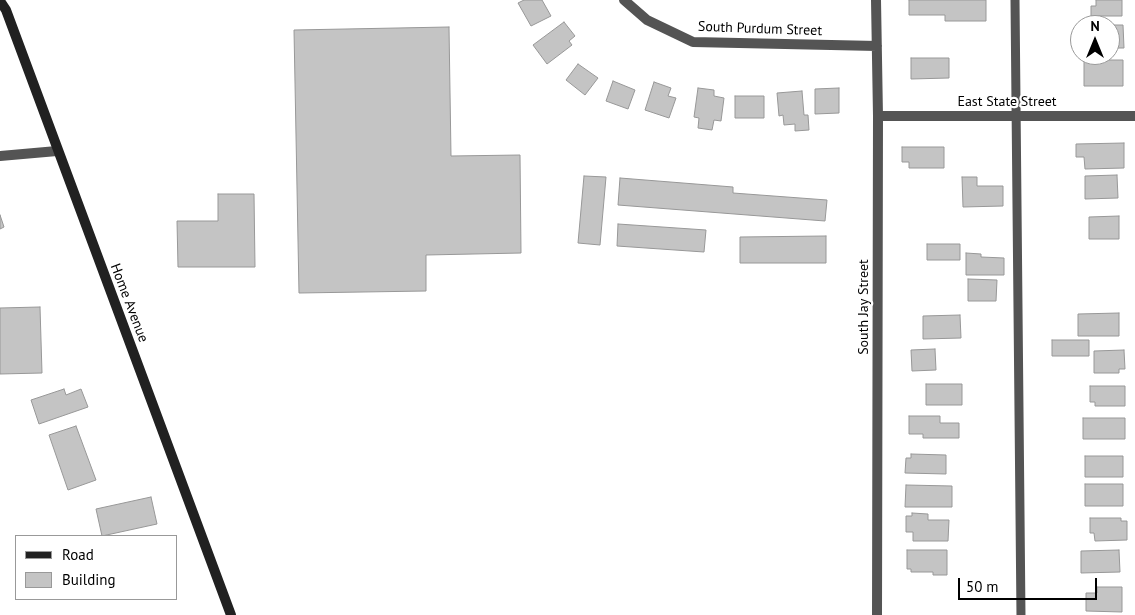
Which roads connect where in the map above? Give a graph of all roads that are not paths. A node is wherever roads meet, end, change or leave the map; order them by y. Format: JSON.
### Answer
{"nodes":[{"id":1,"x":624,"y":0,"type":"edge"},
{"id":2,"x":876,"y":0,"type":"edge"},
{"id":3,"x":1015,"y":0,"type":"edge"},
{"id":4,"x":3,"y":4,"type":"edge"},
{"id":5,"x":877,"y":46,"type":"junction"},
{"id":6,"x":1016,"y":115,"type":"junction"},
{"id":7,"x":878,"y":116,"type":"junction"},
{"id":8,"x":1135,"y":116,"type":"edge"},
{"id":9,"x":57,"y":151,"type":"junction"},
{"id":10,"x":0,"y":156,"type":"edge"},
{"id":11,"x":231,"y":615,"type":"edge"},
{"id":12,"x":877,"y":615,"type":"edge"},
{"id":13,"x":1021,"y":615,"type":"edge"}],
"edges":[{"from":1,"to":5,"type":"street","name":"South Purdum Street"},
{"from":2,"to":5,"type":"street","name":"South Jay Street"},
{"from":3,"to":6,"type":"lane"},
{"from":4,"to":9,"type":"main road","name":"Home Avenue"},
{"from":5,"to":7,"type":"street","name":"South Jay Street"},
{"from":6,"to":7,"type":"street","name":"East State Street"},
{"from":6,"to":8,"type":"street","name":"East State Street"},
{"from":6,"to":13,"type":"lane"},
{"from":7,"to":12,"type":"street","name":"South Jay Street"},
{"from":9,"to":10,"type":"street"},
{"from":9,"to":11,"type":"main road","name":"Home Avenue"}]}
